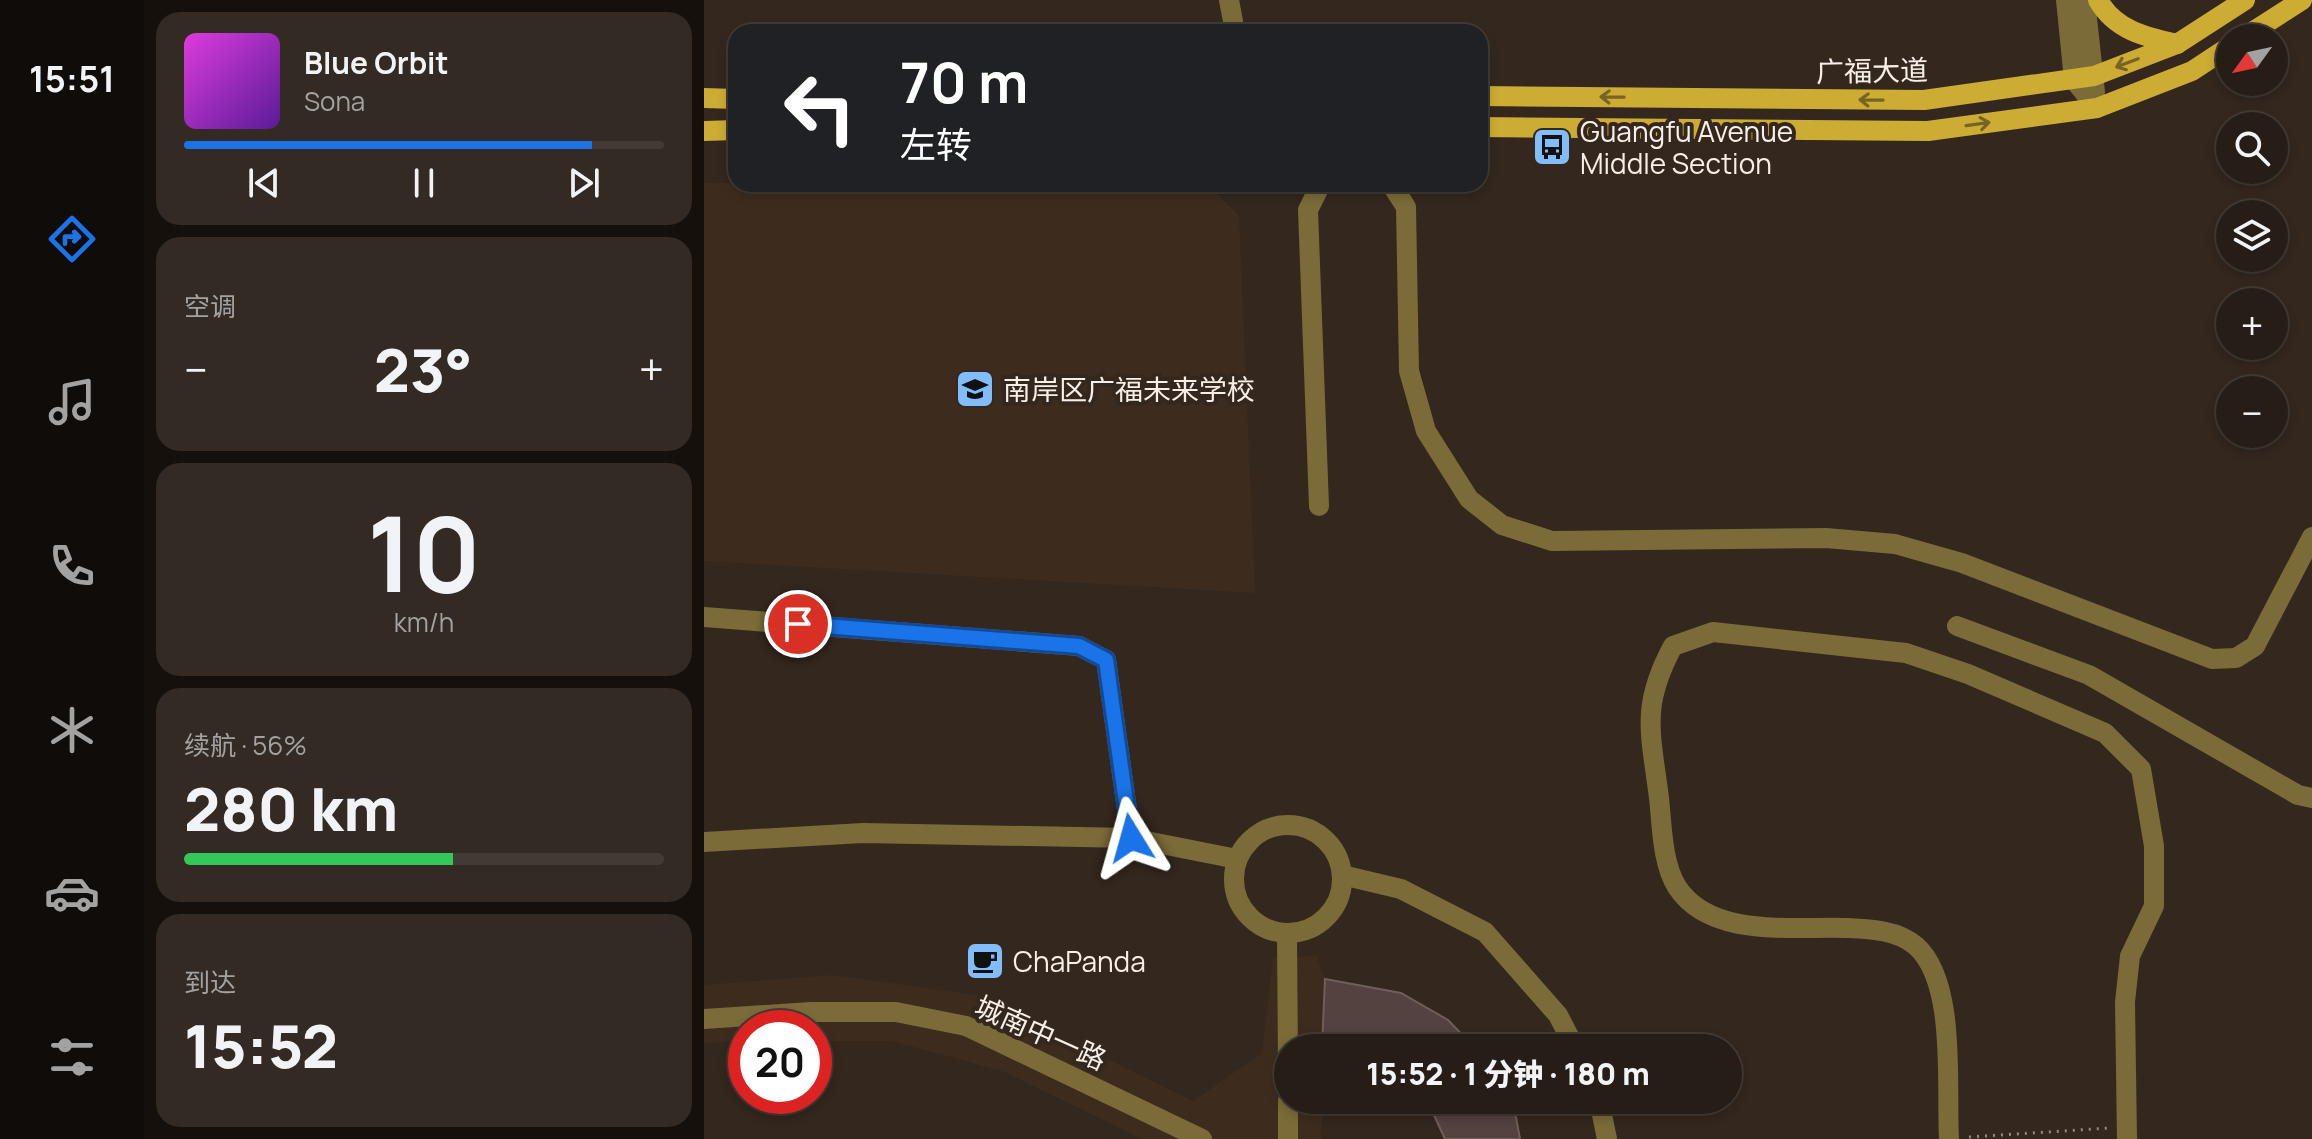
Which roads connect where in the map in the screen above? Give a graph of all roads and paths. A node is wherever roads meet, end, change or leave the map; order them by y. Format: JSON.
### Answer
{"nodes":[{"id":1,"x":1229,"y":0,"type":"edge"},
{"id":2,"x":2066,"y":0,"type":"edge"},
{"id":3,"x":2085,"y":0,"type":"edge"},
{"id":4,"x":2098,"y":0,"type":"edge"},
{"id":5,"x":2245,"y":0,"type":"edge"},
{"id":6,"x":2302,"y":0,"type":"edge"},
{"id":7,"x":1234,"y":24,"type":"edge"},
{"id":8,"x":2265,"y":24,"type":"edge"},
{"id":9,"x":2177,"y":44,"type":"junction"},
{"id":10,"x":2216,"y":55,"type":"edge"},
{"id":11,"x":2084,"y":78,"type":"junction"},
{"id":12,"x":1488,"y":96,"type":"edge"},
{"id":13,"x":704,"y":98,"type":"edge"},
{"id":14,"x":728,"y":99,"type":"edge"},
{"id":15,"x":2097,"y":108,"type":"junction"},
{"id":16,"x":1488,"y":127,"type":"edge"},
{"id":17,"x":728,"y":130,"type":"edge"},
{"id":18,"x":704,"y":131,"type":"edge"},
{"id":19,"x":1317,"y":192,"type":"edge"},
{"id":20,"x":1396,"y":192,"type":"edge"},
{"id":21,"x":1319,"y":506,"type":"dead end"},
{"id":22,"x":2312,"y":537,"type":"edge"},
{"id":23,"x":704,"y":617,"type":"edge"},
{"id":24,"x":1957,"y":626,"type":"dead end"},
{"id":25,"x":2312,"y":798,"type":"edge"},
{"id":26,"x":1131,"y":838,"type":"junction"},
{"id":27,"x":704,"y":842,"type":"edge"},
{"id":28,"x":1237,"y":859,"type":"junction"},
{"id":29,"x":1342,"y":875,"type":"junction"},
{"id":30,"x":1287,"y":934,"type":"junction"},
{"id":31,"x":704,"y":1019,"type":"edge"},
{"id":32,"x":1288,"y":1034,"type":"edge"},
{"id":33,"x":1568,"y":1034,"type":"edge"},
{"id":34,"x":1288,"y":1114,"type":"edge"},
{"id":35,"x":1602,"y":1114,"type":"edge"},
{"id":36,"x":2126,"y":1133,"type":"edge"},
{"id":37,"x":1202,"y":1139,"type":"edge"},
{"id":38,"x":1288,"y":1139,"type":"edge"},
{"id":39,"x":1607,"y":1139,"type":"edge"},
{"id":40,"x":1948,"y":1139,"type":"edge"}],
"edges":[{"from":1,"to":7,"type":"street"},
{"from":2,"to":11,"type":"street"},
{"from":3,"to":11,"type":"street"},
{"from":4,"to":9,"type":"main road"},
{"from":5,"to":9,"type":"main road","name":"广福大道"},
{"from":6,"to":8,"type":"main road"},
{"from":9,"to":11,"type":"main road","name":"广福大道","one_way":true},
{"from":10,"to":15,"type":"main road"},
{"from":11,"to":12,"type":"main road","name":"广福大道","one_way":true},
{"from":11,"to":15,"type":"street"},
{"from":13,"to":14,"type":"main road"},
{"from":16,"to":15,"type":"main road","one_way":true},
{"from":17,"to":18,"type":"main road"},
{"from":19,"to":21,"type":"street"},
{"from":20,"to":22,"type":"street"},
{"from":23,"to":26,"type":"street"},
{"from":24,"to":25,"type":"street"},
{"from":26,"to":27,"type":"street"},
{"from":26,"to":28,"type":"street"},
{"from":28,"to":29,"type":"street"},
{"from":28,"to":30,"type":"street"},
{"from":29,"to":30,"type":"street"},
{"from":29,"to":33,"type":"street"},
{"from":30,"to":32,"type":"street"},
{"from":31,"to":37,"type":"street","name":"城南中一路"},
{"from":34,"to":38,"type":"street"},
{"from":35,"to":39,"type":"street"},
{"from":36,"to":40,"type":"path"},
{"from":36,"to":40,"type":"street"}]}
